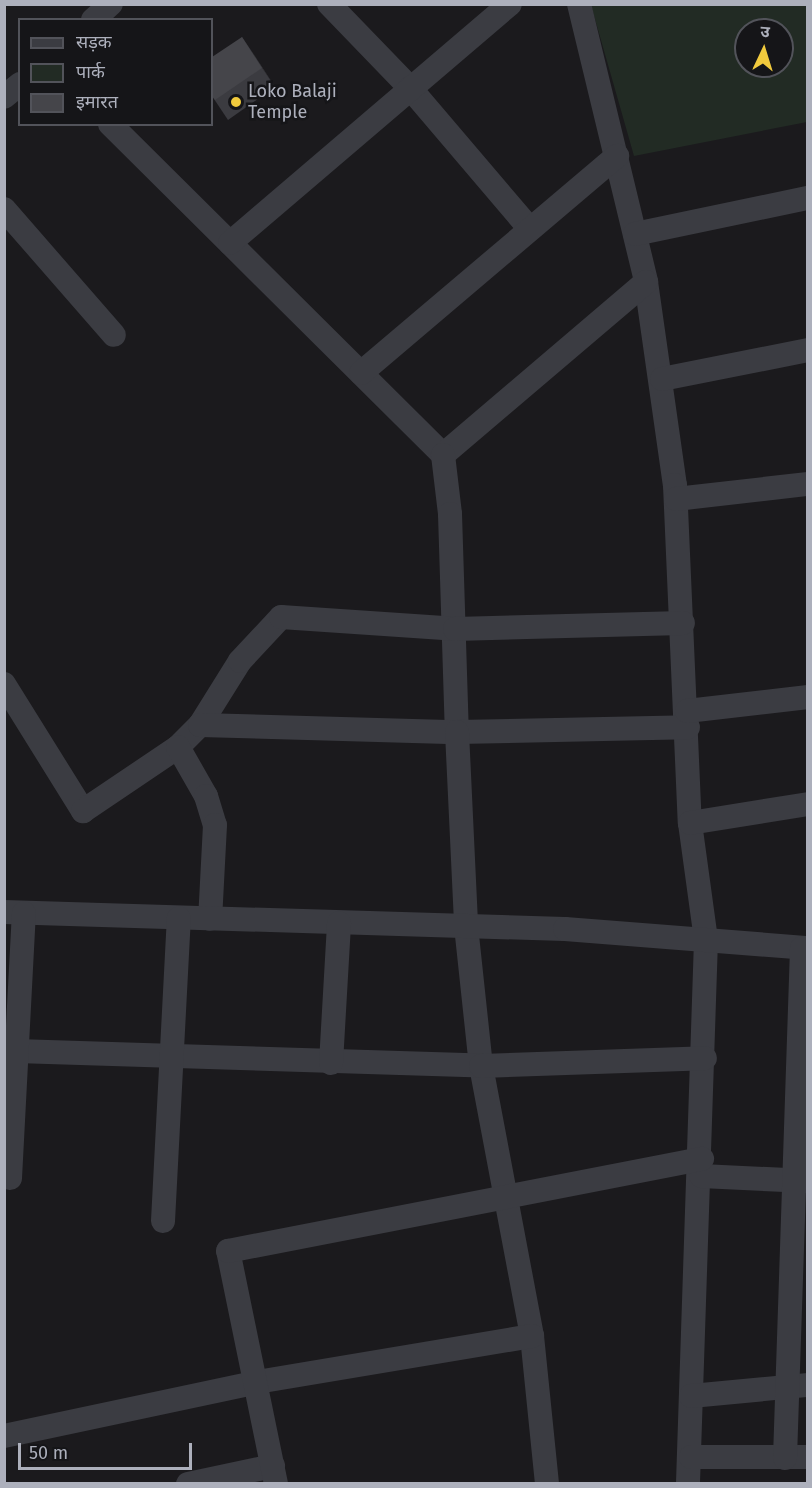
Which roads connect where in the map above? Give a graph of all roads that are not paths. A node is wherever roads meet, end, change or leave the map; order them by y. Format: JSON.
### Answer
{"nodes":[{"id":1,"x":328,"y":4,"type":"edge"},
{"id":2,"x":510,"y":4,"type":"edge"},
{"id":3,"x":579,"y":4,"type":"edge"},
{"id":4,"x":18,"y":86,"type":"edge"},
{"id":5,"x":410,"y":88,"type":"junction"},
{"id":6,"x":4,"y":97,"type":"edge"},
{"id":7,"x":112,"y":126,"type":"edge"},
{"id":8,"x":616,"y":156,"type":"junction"},
{"id":9,"x":807,"y":198,"type":"edge"},
{"id":10,"x":4,"y":210,"type":"edge"},
{"id":11,"x":530,"y":230,"type":"junction"},
{"id":12,"x":635,"y":234,"type":"junction"},
{"id":13,"x":230,"y":243,"type":"junction"},
{"id":14,"x":646,"y":282,"type":"junction"},
{"id":15,"x":114,"y":335,"type":"dead end"},
{"id":16,"x":807,"y":350,"type":"edge"},
{"id":17,"x":361,"y":373,"type":"junction"},
{"id":18,"x":662,"y":379,"type":"junction"},
{"id":19,"x":443,"y":455,"type":"junction"},
{"id":20,"x":807,"y":484,"type":"edge"},
{"id":21,"x":676,"y":499,"type":"junction"},
{"id":22,"x":683,"y":623,"type":"junction"},
{"id":23,"x":454,"y":629,"type":"junction"},
{"id":24,"x":4,"y":684,"type":"edge"},
{"id":25,"x":807,"y":697,"type":"edge"},
{"id":26,"x":688,"y":719,"type":"junction"},
{"id":27,"x":200,"y":725,"type":"junction"},
{"id":28,"x":457,"y":732,"type":"junction"},
{"id":29,"x":178,"y":747,"type":"junction"},
{"id":30,"x":807,"y":804,"type":"edge"},
{"id":31,"x":690,"y":823,"type":"junction"},
{"id":32,"x":14,"y":912,"type":"edge"},
{"id":33,"x":179,"y":918,"type":"junction"},
{"id":34,"x":210,"y":919,"type":"junction"},
{"id":35,"x":339,"y":923,"type":"junction"},
{"id":36,"x":465,"y":926,"type":"junction"},
{"id":37,"x":706,"y":940,"type":"junction"},
{"id":38,"x":805,"y":948,"type":"edge"},
{"id":39,"x":16,"y":1051,"type":"junction"},
{"id":40,"x":705,"y":1058,"type":"junction"},
{"id":41,"x":172,"y":1060,"type":"junction"},
{"id":42,"x":332,"y":1063,"type":"junction"},
{"id":43,"x":481,"y":1066,"type":"junction"},
{"id":44,"x":701,"y":1168,"type":"junction"},
{"id":45,"x":10,"y":1178,"type":"dead end"},
{"id":46,"x":800,"y":1181,"type":"edge"},
{"id":47,"x":506,"y":1198,"type":"junction"},
{"id":48,"x":163,"y":1221,"type":"dead end"},
{"id":49,"x":532,"y":1336,"type":"junction"},
{"id":50,"x":257,"y":1382,"type":"junction"},
{"id":51,"x":797,"y":1386,"type":"edge"},
{"id":52,"x":691,"y":1396,"type":"junction"},
{"id":53,"x":4,"y":1436,"type":"edge"},
{"id":54,"x":691,"y":1457,"type":"junction"},
{"id":55,"x":796,"y":1457,"type":"edge"},
{"id":56,"x":275,"y":1475,"type":"edge"},
{"id":57,"x":188,"y":1484,"type":"edge"},
{"id":58,"x":547,"y":1484,"type":"edge"},
{"id":59,"x":688,"y":1484,"type":"edge"}],
"edges":[{"from":1,"to":5,"type":"street"},
{"from":2,"to":5,"type":"street"},
{"from":3,"to":8,"type":"street"},
{"from":4,"to":6,"type":"street"},
{"from":5,"to":11,"type":"street"},
{"from":5,"to":13,"type":"street"},
{"from":7,"to":13,"type":"street"},
{"from":8,"to":11,"type":"street"},
{"from":8,"to":12,"type":"street"},
{"from":9,"to":12,"type":"street"},
{"from":10,"to":15,"type":"street"},
{"from":11,"to":17,"type":"street"},
{"from":12,"to":14,"type":"street"},
{"from":13,"to":17,"type":"street"},
{"from":14,"to":18,"type":"street"},
{"from":14,"to":19,"type":"street"},
{"from":16,"to":18,"type":"street"},
{"from":17,"to":19,"type":"street"},
{"from":18,"to":21,"type":"street"},
{"from":19,"to":23,"type":"street"},
{"from":20,"to":21,"type":"street"},
{"from":21,"to":22,"type":"street"},
{"from":22,"to":23,"type":"street"},
{"from":22,"to":26,"type":"street"},
{"from":23,"to":27,"type":"street"},
{"from":23,"to":28,"type":"street"},
{"from":24,"to":29,"type":"street"},
{"from":25,"to":26,"type":"street"},
{"from":26,"to":28,"type":"street"},
{"from":26,"to":31,"type":"street"},
{"from":27,"to":28,"type":"street"},
{"from":27,"to":29,"type":"street"},
{"from":28,"to":36,"type":"street"},
{"from":29,"to":34,"type":"street"},
{"from":30,"to":31,"type":"street"},
{"from":31,"to":37,"type":"street"},
{"from":32,"to":33,"type":"street"},
{"from":32,"to":39,"type":"street"},
{"from":33,"to":34,"type":"street"},
{"from":33,"to":41,"type":"street"},
{"from":34,"to":35,"type":"street"},
{"from":35,"to":36,"type":"street"},
{"from":35,"to":42,"type":"street"},
{"from":36,"to":37,"type":"street"},
{"from":36,"to":43,"type":"street"},
{"from":37,"to":38,"type":"street"},
{"from":37,"to":40,"type":"street"},
{"from":38,"to":46,"type":"street"},
{"from":39,"to":41,"type":"street"},
{"from":39,"to":45,"type":"street"},
{"from":40,"to":43,"type":"street"},
{"from":40,"to":44,"type":"street"},
{"from":41,"to":42,"type":"street"},
{"from":41,"to":48,"type":"street"},
{"from":42,"to":43,"type":"street"},
{"from":43,"to":47,"type":"street"},
{"from":44,"to":46,"type":"street"},
{"from":44,"to":47,"type":"street"},
{"from":44,"to":52,"type":"street"},
{"from":46,"to":51,"type":"street"},
{"from":47,"to":49,"type":"street"},
{"from":47,"to":50,"type":"street"},
{"from":49,"to":50,"type":"street"},
{"from":49,"to":58,"type":"street"},
{"from":50,"to":53,"type":"street"},
{"from":50,"to":56,"type":"street"},
{"from":51,"to":52,"type":"street"},
{"from":51,"to":55,"type":"street"},
{"from":52,"to":54,"type":"street"},
{"from":54,"to":55,"type":"street"},
{"from":54,"to":59,"type":"street"},
{"from":56,"to":57,"type":"street"}]}
